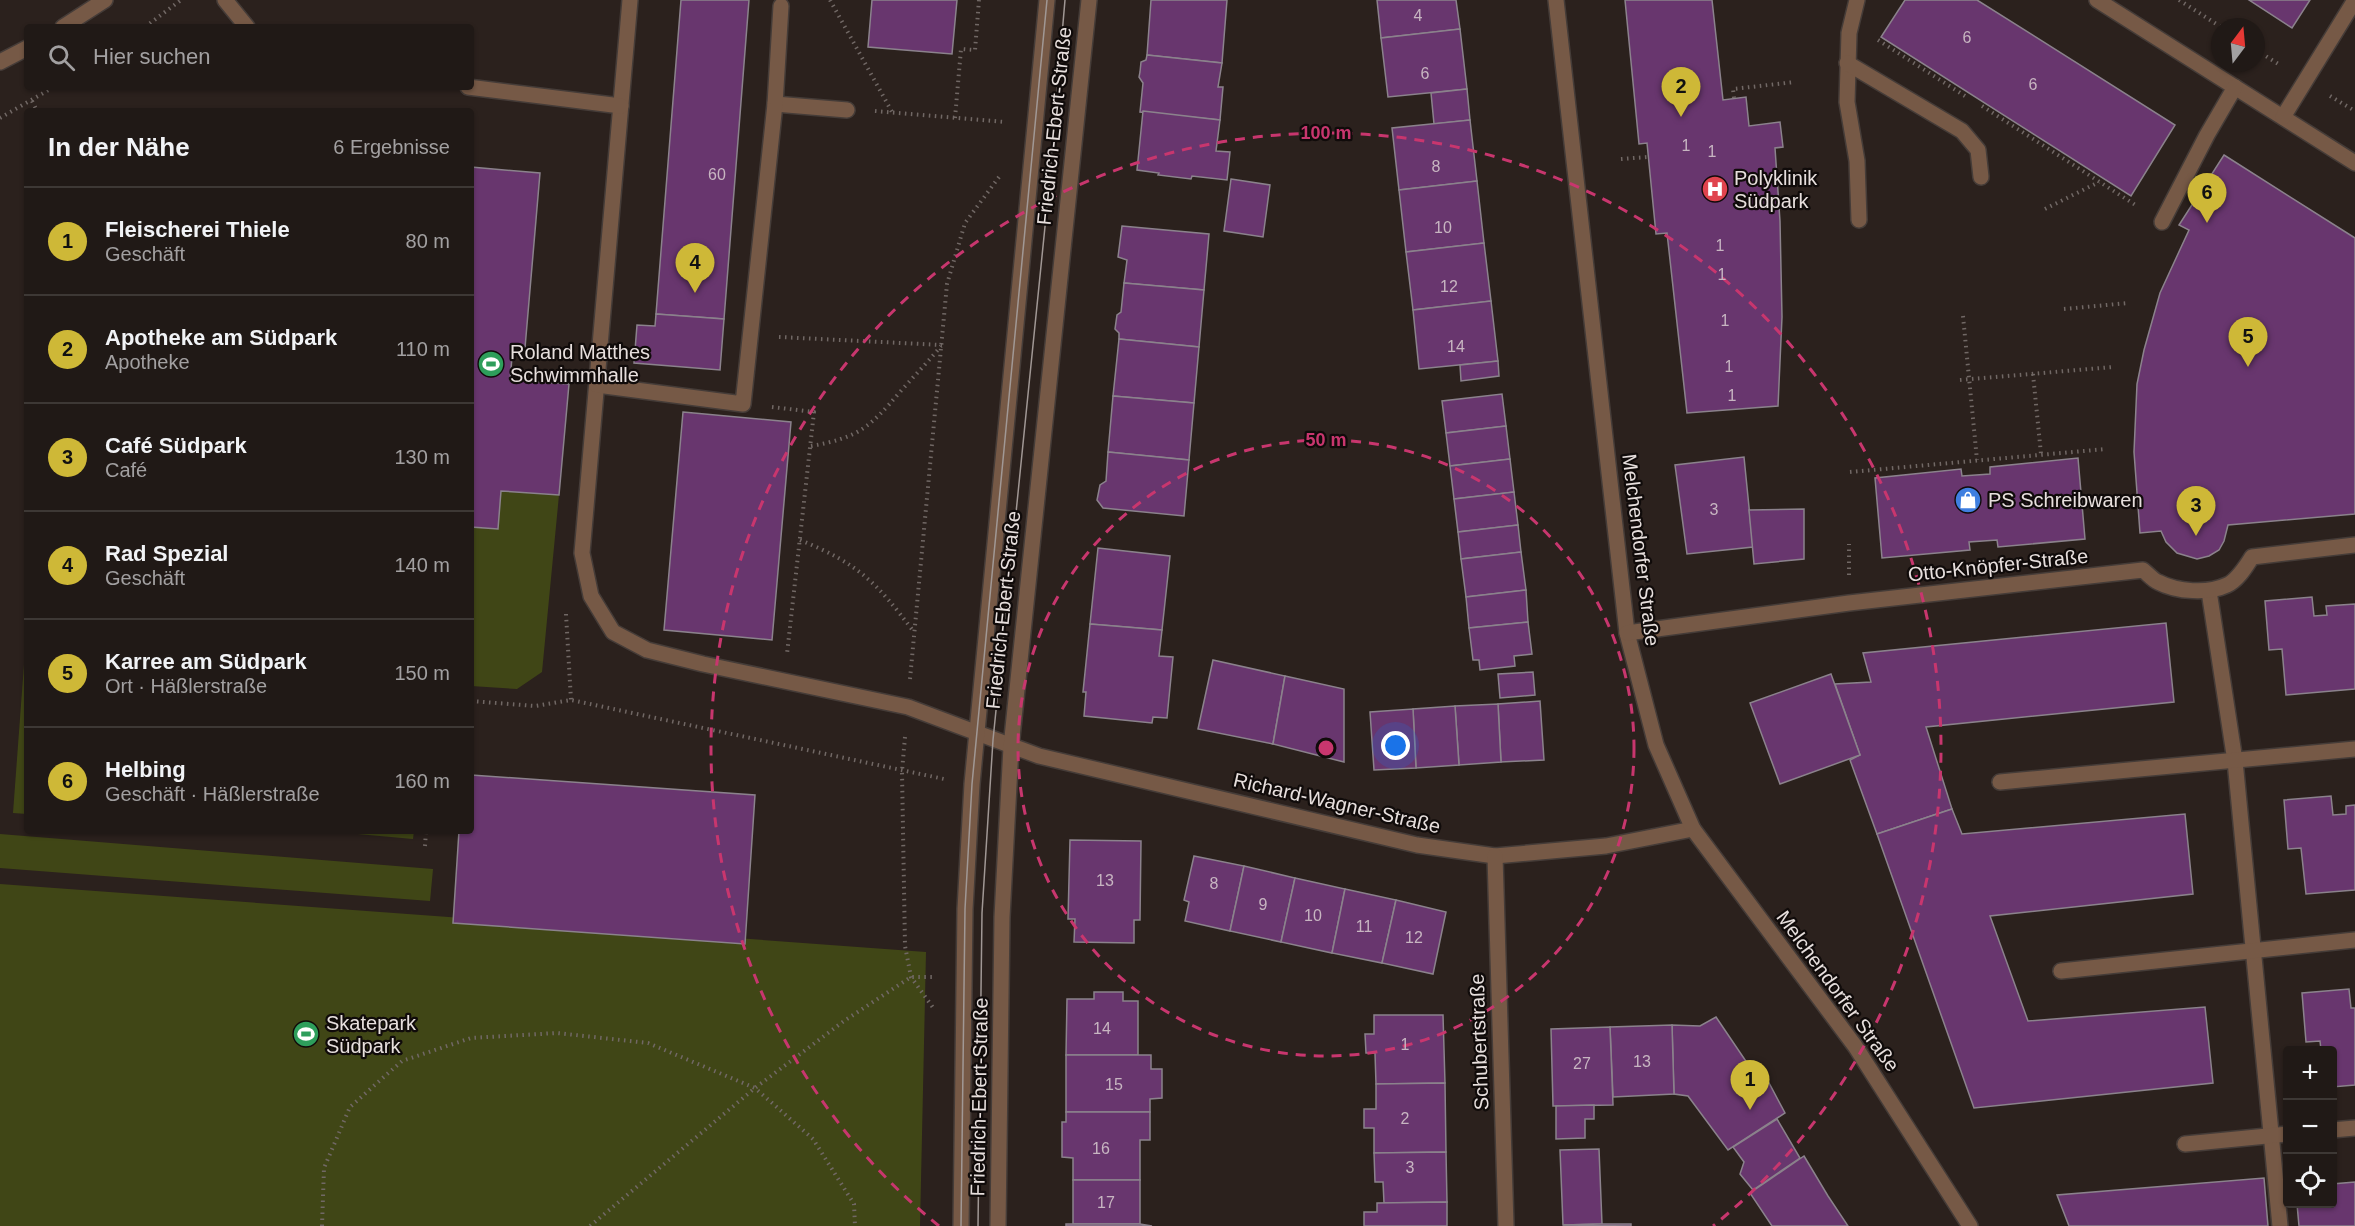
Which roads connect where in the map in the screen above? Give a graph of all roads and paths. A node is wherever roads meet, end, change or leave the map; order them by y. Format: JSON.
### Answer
{"nodes":[{"id":1,"x":105,"y":0,"type":"edge"},
{"id":2,"x":181,"y":0,"type":"edge"},
{"id":3,"x":225,"y":0,"type":"edge"},
{"id":4,"x":630,"y":0,"type":"edge"},
{"id":5,"x":830,"y":0,"type":"edge"},
{"id":6,"x":979,"y":0,"type":"edge"},
{"id":7,"x":1047,"y":0,"type":"edge"},
{"id":8,"x":1089,"y":0,"type":"edge"},
{"id":9,"x":1556,"y":0,"type":"edge"},
{"id":10,"x":1857,"y":0,"type":"edge"},
{"id":11,"x":2097,"y":0,"type":"edge"},
{"id":12,"x":2179,"y":0,"type":"edge"},
{"id":13,"x":2355,"y":0,"type":"edge"},
{"id":14,"x":781,"y":6,"type":"dead end"},
{"id":15,"x":2211,"y":21,"type":"edge"},
{"id":16,"x":68,"y":24,"type":"edge"},
{"id":17,"x":149,"y":24,"type":"edge"},
{"id":18,"x":245,"y":24,"type":"edge"},
{"id":19,"x":1849,"y":33,"type":"junction"},
{"id":20,"x":24,"y":50,"type":"edge"},
{"id":21,"x":0,"y":62,"type":"edge"},
{"id":22,"x":1847,"y":63,"type":"junction"},
{"id":23,"x":1795,"y":82,"type":"dead end"},
{"id":24,"x":2235,"y":87,"type":"junction"},
{"id":25,"x":474,"y":88,"type":"edge"},
{"id":26,"x":49,"y":90,"type":"edge"},
{"id":27,"x":1734,"y":98,"type":"dead end"},
{"id":28,"x":1971,"y":100,"type":"dead end"},
{"id":29,"x":32,"y":101,"type":"junction"},
{"id":30,"x":775,"y":104,"type":"junction"},
{"id":31,"x":621,"y":106,"type":"junction"},
{"id":32,"x":1981,"y":106,"type":"dead end"},
{"id":33,"x":36,"y":108,"type":"edge"},
{"id":34,"x":847,"y":110,"type":"dead end"},
{"id":35,"x":868,"y":111,"type":"dead end"},
{"id":36,"x":893,"y":113,"type":"junction"},
{"id":37,"x":2283,"y":117,"type":"junction"},
{"id":38,"x":0,"y":118,"type":"edge"},
{"id":39,"x":955,"y":118,"type":"junction"},
{"id":40,"x":1015,"y":123,"type":"dead end"},
{"id":41,"x":1648,"y":156,"type":"dead end"},
{"id":42,"x":1621,"y":159,"type":"dead end"},
{"id":43,"x":2355,"y":163,"type":"edge"},
{"id":44,"x":1004,"y":171,"type":"dead end"},
{"id":45,"x":1981,"y":177,"type":"dead end"},
{"id":46,"x":2099,"y":182,"type":"junction"},
{"id":47,"x":2045,"y":209,"type":"dead end"},
{"id":48,"x":1859,"y":220,"type":"dead end"},
{"id":49,"x":2162,"y":222,"type":"joint"},
{"id":50,"x":2128,"y":303,"type":"dead end"},
{"id":51,"x":2064,"y":309,"type":"dead end"},
{"id":52,"x":1963,"y":316,"type":"dead end"},
{"id":53,"x":796,"y":339,"type":"dead end"},
{"id":54,"x":942,"y":345,"type":"junction"},
{"id":55,"x":2113,"y":367,"type":"dead end"},
{"id":56,"x":2033,"y":374,"type":"junction"},
{"id":57,"x":1969,"y":379,"type":"junction"},
{"id":58,"x":1960,"y":380,"type":"dead end"},
{"id":59,"x":597,"y":385,"type":"junction"},
{"id":60,"x":793,"y":410,"type":"dead end"},
{"id":61,"x":811,"y":446,"type":"junction"},
{"id":62,"x":2106,"y":449,"type":"dead end"},
{"id":63,"x":2041,"y":454,"type":"junction"},
{"id":64,"x":1977,"y":460,"type":"junction"},
{"id":65,"x":1850,"y":472,"type":"dead end"},
{"id":66,"x":800,"y":540,"type":"junction"},
{"id":67,"x":2355,"y":545,"type":"edge"},
{"id":68,"x":2209,"y":591,"type":"junction"},
{"id":69,"x":566,"y":609,"type":"dead end"},
{"id":70,"x":915,"y":632,"type":"junction"},
{"id":71,"x":1627,"y":633,"type":"junction"},
{"id":72,"x":784,"y":682,"type":"junction"},
{"id":73,"x":571,"y":700,"type":"junction"},
{"id":74,"x":474,"y":701,"type":"edge"},
{"id":75,"x":908,"y":706,"type":"junction"},
{"id":76,"x":977,"y":733,"type":"junction"},
{"id":77,"x":1011,"y":747,"type":"junction"},
{"id":78,"x":2355,"y":749,"type":"edge"},
{"id":79,"x":2235,"y":760,"type":"junction"},
{"id":80,"x":902,"y":771,"type":"junction"},
{"id":81,"x":2000,"y":782,"type":"dead end"},
{"id":82,"x":1693,"y":829,"type":"junction"},
{"id":83,"x":426,"y":834,"type":"edge"},
{"id":84,"x":425,"y":846,"type":"dead end"},
{"id":85,"x":1495,"y":856,"type":"junction"},
{"id":86,"x":2355,"y":940,"type":"edge"},
{"id":87,"x":2253,"y":949,"type":"junction"},
{"id":88,"x":2061,"y":971,"type":"dead end"},
{"id":89,"x":755,"y":1088,"type":"junction"},
{"id":90,"x":2355,"y":1128,"type":"edge"},
{"id":91,"x":2337,"y":1130,"type":"edge"},
{"id":92,"x":2283,"y":1134,"type":"edge"},
{"id":93,"x":2271,"y":1135,"type":"junction"},
{"id":94,"x":2185,"y":1144,"type":"dead end"},
{"id":95,"x":322,"y":1226,"type":"edge"},
{"id":96,"x":590,"y":1226,"type":"edge"},
{"id":97,"x":855,"y":1226,"type":"edge"},
{"id":98,"x":961,"y":1226,"type":"edge"},
{"id":99,"x":998,"y":1226,"type":"edge"},
{"id":100,"x":1506,"y":1226,"type":"edge"},
{"id":101,"x":1970,"y":1226,"type":"edge"},
{"id":102,"x":2280,"y":1226,"type":"edge"}],
"edges":[{"from":1,"to":16,"type":"street"},
{"from":2,"to":17,"type":"path"},
{"from":3,"to":18,"type":"street"},
{"from":4,"to":31,"type":"street","name":"Richard-Wagner-Straße"},
{"from":5,"to":36,"type":"path"},
{"from":6,"to":39,"type":"path"},
{"from":7,"to":76,"type":"street","name":"Friedrich-Ebert-Straße"},
{"from":8,"to":77,"type":"street","name":"Friedrich-Ebert-Straße"},
{"from":9,"to":71,"type":"street","name":"Melchendorfer Straße"},
{"from":10,"to":19,"type":"street"},
{"from":11,"to":24,"type":"street"},
{"from":12,"to":15,"type":"path"},
{"from":13,"to":37,"type":"street"},
{"from":14,"to":30,"type":"street"},
{"from":19,"to":22,"type":"street"},
{"from":19,"to":28,"type":"path"},
{"from":20,"to":21,"type":"street"},
{"from":22,"to":45,"type":"street"},
{"from":22,"to":48,"type":"street"},
{"from":23,"to":27,"type":"path"},
{"from":24,"to":37,"type":"street"},
{"from":24,"to":49,"type":"street"},
{"from":25,"to":31,"type":"street"},
{"from":26,"to":29,"type":"path"},
{"from":29,"to":33,"type":"path"},
{"from":29,"to":38,"type":"path"},
{"from":30,"to":34,"type":"street"},
{"from":30,"to":59,"type":"street"},
{"from":31,"to":59,"type":"street","name":"Richard-Wagner-Straße"},
{"from":32,"to":46,"type":"path"},
{"from":35,"to":36,"type":"path"},
{"from":36,"to":39,"type":"path"},
{"from":37,"to":43,"type":"street"},
{"from":39,"to":40,"type":"path"},
{"from":41,"to":42,"type":"path"},
{"from":44,"to":54,"type":"path"},
{"from":46,"to":47,"type":"path"},
{"from":46,"to":49,"type":"path"},
{"from":50,"to":51,"type":"path"},
{"from":52,"to":57,"type":"path"},
{"from":53,"to":54,"type":"path"},
{"from":54,"to":61,"type":"path"},
{"from":54,"to":70,"type":"path"},
{"from":55,"to":56,"type":"path"},
{"from":56,"to":57,"type":"path"},
{"from":56,"to":63,"type":"path"},
{"from":57,"to":58,"type":"path"},
{"from":57,"to":64,"type":"path"},
{"from":59,"to":72,"type":"street","name":"Richard-Wagner-Straße"},
{"from":60,"to":61,"type":"path"},
{"from":61,"to":66,"type":"path"},
{"from":62,"to":63,"type":"path"},
{"from":63,"to":64,"type":"path"},
{"from":64,"to":65,"type":"path"},
{"from":66,"to":70,"type":"path"},
{"from":66,"to":72,"type":"path"},
{"from":67,"to":68,"type":"street"},
{"from":68,"to":71,"type":"street","name":"Otto-Knöpfer-Straße"},
{"from":68,"to":79,"type":"street"},
{"from":69,"to":73,"type":"path"},
{"from":70,"to":75,"type":"path"},
{"from":71,"to":82,"type":"street","name":"Melchendorfer Straße"},
{"from":72,"to":75,"type":"street","name":"Richard-Wagner-Straße"},
{"from":73,"to":74,"type":"path"},
{"from":73,"to":80,"type":"path"},
{"from":75,"to":76,"type":"street","name":"Richard-Wagner-Straße"},
{"from":75,"to":80,"type":"path"},
{"from":76,"to":77,"type":"street","name":"Richard-Wagner-Straße"},
{"from":76,"to":98,"type":"street","name":"Friedrich-Ebert-Straße"},
{"from":77,"to":85,"type":"street","name":"Richard-Wagner-Straße"},
{"from":77,"to":99,"type":"street","name":"Friedrich-Ebert-Straße"},
{"from":78,"to":79,"type":"street"},
{"from":79,"to":81,"type":"street"},
{"from":79,"to":87,"type":"street"},
{"from":80,"to":89,"type":"path"},
{"from":82,"to":85,"type":"street","name":"Richard-Wagner-Straße"},
{"from":82,"to":101,"type":"street","name":"Melchendorfer Straße"},
{"from":83,"to":84,"type":"path"},
{"from":85,"to":100,"type":"street","name":"Schubertstraße"},
{"from":86,"to":87,"type":"street"},
{"from":87,"to":88,"type":"street"},
{"from":87,"to":93,"type":"street"},
{"from":89,"to":95,"type":"path"},
{"from":89,"to":96,"type":"path"},
{"from":89,"to":97,"type":"path"},
{"from":90,"to":91,"type":"street"},
{"from":92,"to":93,"type":"street"},
{"from":93,"to":94,"type":"street"},
{"from":93,"to":102,"type":"street"}]}
